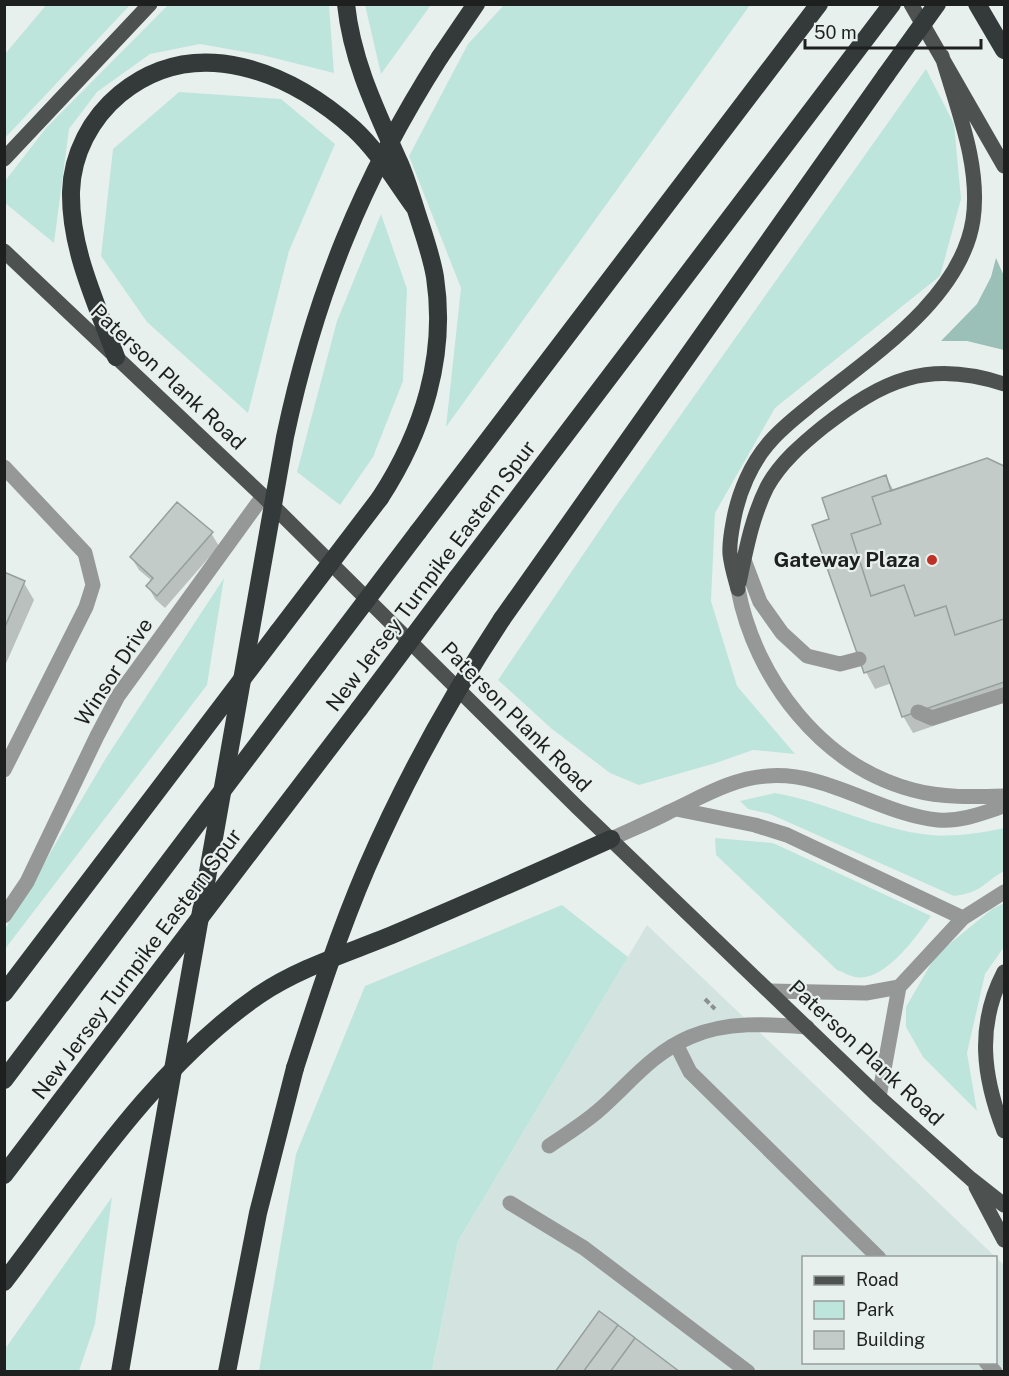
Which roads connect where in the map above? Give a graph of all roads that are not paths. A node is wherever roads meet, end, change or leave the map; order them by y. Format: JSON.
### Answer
{"nodes":[{"id":1,"x":150,"y":4,"type":"edge"},
{"id":2,"x":346,"y":4,"type":"edge"},
{"id":3,"x":476,"y":4,"type":"edge"},
{"id":4,"x":819,"y":4,"type":"edge"},
{"id":5,"x":892,"y":4,"type":"edge"},
{"id":6,"x":911,"y":4,"type":"edge"},
{"id":7,"x":937,"y":4,"type":"edge"},
{"id":8,"x":977,"y":4,"type":"edge"},
{"id":9,"x":1005,"y":50,"type":"edge"},
{"id":10,"x":942,"y":56,"type":"junction"},
{"id":11,"x":4,"y":159,"type":"edge"},
{"id":12,"x":1005,"y":166,"type":"edge"},
{"id":13,"x":415,"y":208,"type":"junction"},
{"id":14,"x":4,"y":251,"type":"edge"},
{"id":15,"x":116,"y":357,"type":"junction"},
{"id":16,"x":1005,"y":384,"type":"edge"},
{"id":17,"x":4,"y":467,"type":"edge"},
{"id":18,"x":263,"y":496,"type":"junction"},
{"id":19,"x":744,"y":560,"type":"junction"},
{"id":20,"x":738,"y":589,"type":"junction"},
{"id":21,"x":859,"y":659,"type":"dead end"},
{"id":22,"x":1005,"y":695,"type":"edge"},
{"id":23,"x":918,"y":711,"type":"dead end"},
{"id":24,"x":4,"y":770,"type":"edge"},
{"id":25,"x":1005,"y":796,"type":"edge"},
{"id":26,"x":1005,"y":806,"type":"edge"},
{"id":27,"x":676,"y":809,"type":"junction"},
{"id":28,"x":610,"y":839,"type":"junction"},
{"id":29,"x":1005,"y":892,"type":"edge"},
{"id":30,"x":4,"y":916,"type":"edge"},
{"id":31,"x":963,"y":918,"type":"junction"},
{"id":32,"x":1005,"y":972,"type":"edge"},
{"id":33,"x":899,"y":987,"type":"junction"},
{"id":34,"x":770,"y":992,"type":"junction"},
{"id":35,"x":4,"y":993,"type":"edge"},
{"id":36,"x":807,"y":1027,"type":"junction"},
{"id":37,"x":676,"y":1044,"type":"junction"},
{"id":38,"x":173,"y":1071,"type":"junction"},
{"id":39,"x":4,"y":1080,"type":"edge"},
{"id":40,"x":879,"y":1097,"type":"junction"},
{"id":41,"x":1005,"y":1131,"type":"edge"},
{"id":42,"x":549,"y":1146,"type":"dead end"},
{"id":43,"x":4,"y":1175,"type":"edge"},
{"id":44,"x":971,"y":1179,"type":"junction"},
{"id":45,"x":510,"y":1203,"type":"dead end"},
{"id":46,"x":1005,"y":1205,"type":"edge"},
{"id":47,"x":1005,"y":1240,"type":"edge"},
{"id":48,"x":878,"y":1256,"type":"edge"},
{"id":49,"x":4,"y":1282,"type":"edge"},
{"id":50,"x":120,"y":1371,"type":"edge"},
{"id":51,"x":227,"y":1371,"type":"edge"},
{"id":52,"x":748,"y":1371,"type":"edge"}],
"edges":[{"from":1,"to":11,"type":"main road"},
{"from":2,"to":13,"type":"highway"},
{"from":3,"to":38,"type":"highway","bridge":true},
{"from":4,"to":39,"type":"highway","name":"New Jersey Turnpike Eastern Spur","bridge":true},
{"from":5,"to":43,"type":"highway","name":"New Jersey Turnpike Eastern Spur","bridge":true},
{"from":6,"to":10,"type":"main road"},
{"from":7,"to":51,"type":"highway","bridge":true},
{"from":8,"to":9,"type":"highway"},
{"from":10,"to":12,"type":"main road"},
{"from":10,"to":20,"type":"main road"},
{"from":13,"to":15,"type":"highway"},
{"from":13,"to":35,"type":"highway","bridge":true},
{"from":14,"to":15,"type":"main road","name":"Paterson Plank Road"},
{"from":15,"to":18,"type":"main road","name":"Paterson Plank Road"},
{"from":16,"to":19,"type":"main road"},
{"from":17,"to":24,"type":"street"},
{"from":18,"to":28,"type":"main road","name":"Paterson Plank Road"},
{"from":18,"to":30,"type":"street","name":"Winsor Drive"},
{"from":19,"to":20,"type":"main road"},
{"from":19,"to":21,"type":"street"},
{"from":20,"to":25,"type":"street"},
{"from":22,"to":23,"type":"street"},
{"from":26,"to":27,"type":"street"},
{"from":27,"to":28,"type":"street"},
{"from":27,"to":31,"type":"street"},
{"from":28,"to":34,"type":"main road","name":"Paterson Plank Road"},
{"from":28,"to":38,"type":"highway"},
{"from":29,"to":31,"type":"street"},
{"from":31,"to":33,"type":"street"},
{"from":32,"to":41,"type":"main road"},
{"from":33,"to":34,"type":"street"},
{"from":33,"to":40,"type":"street"},
{"from":34,"to":36,"type":"main road","name":"Paterson Plank Road"},
{"from":36,"to":37,"type":"street"},
{"from":36,"to":40,"type":"main road","name":"Paterson Plank Road"},
{"from":37,"to":42,"type":"street"},
{"from":37,"to":48,"type":"street"},
{"from":38,"to":49,"type":"highway"},
{"from":38,"to":50,"type":"highway","bridge":true},
{"from":40,"to":44,"type":"main road","name":"Paterson Plank Road"},
{"from":44,"to":46,"type":"main road","name":"Paterson Plank Road"},
{"from":44,"to":47,"type":"main road"},
{"from":45,"to":52,"type":"street"}]}
